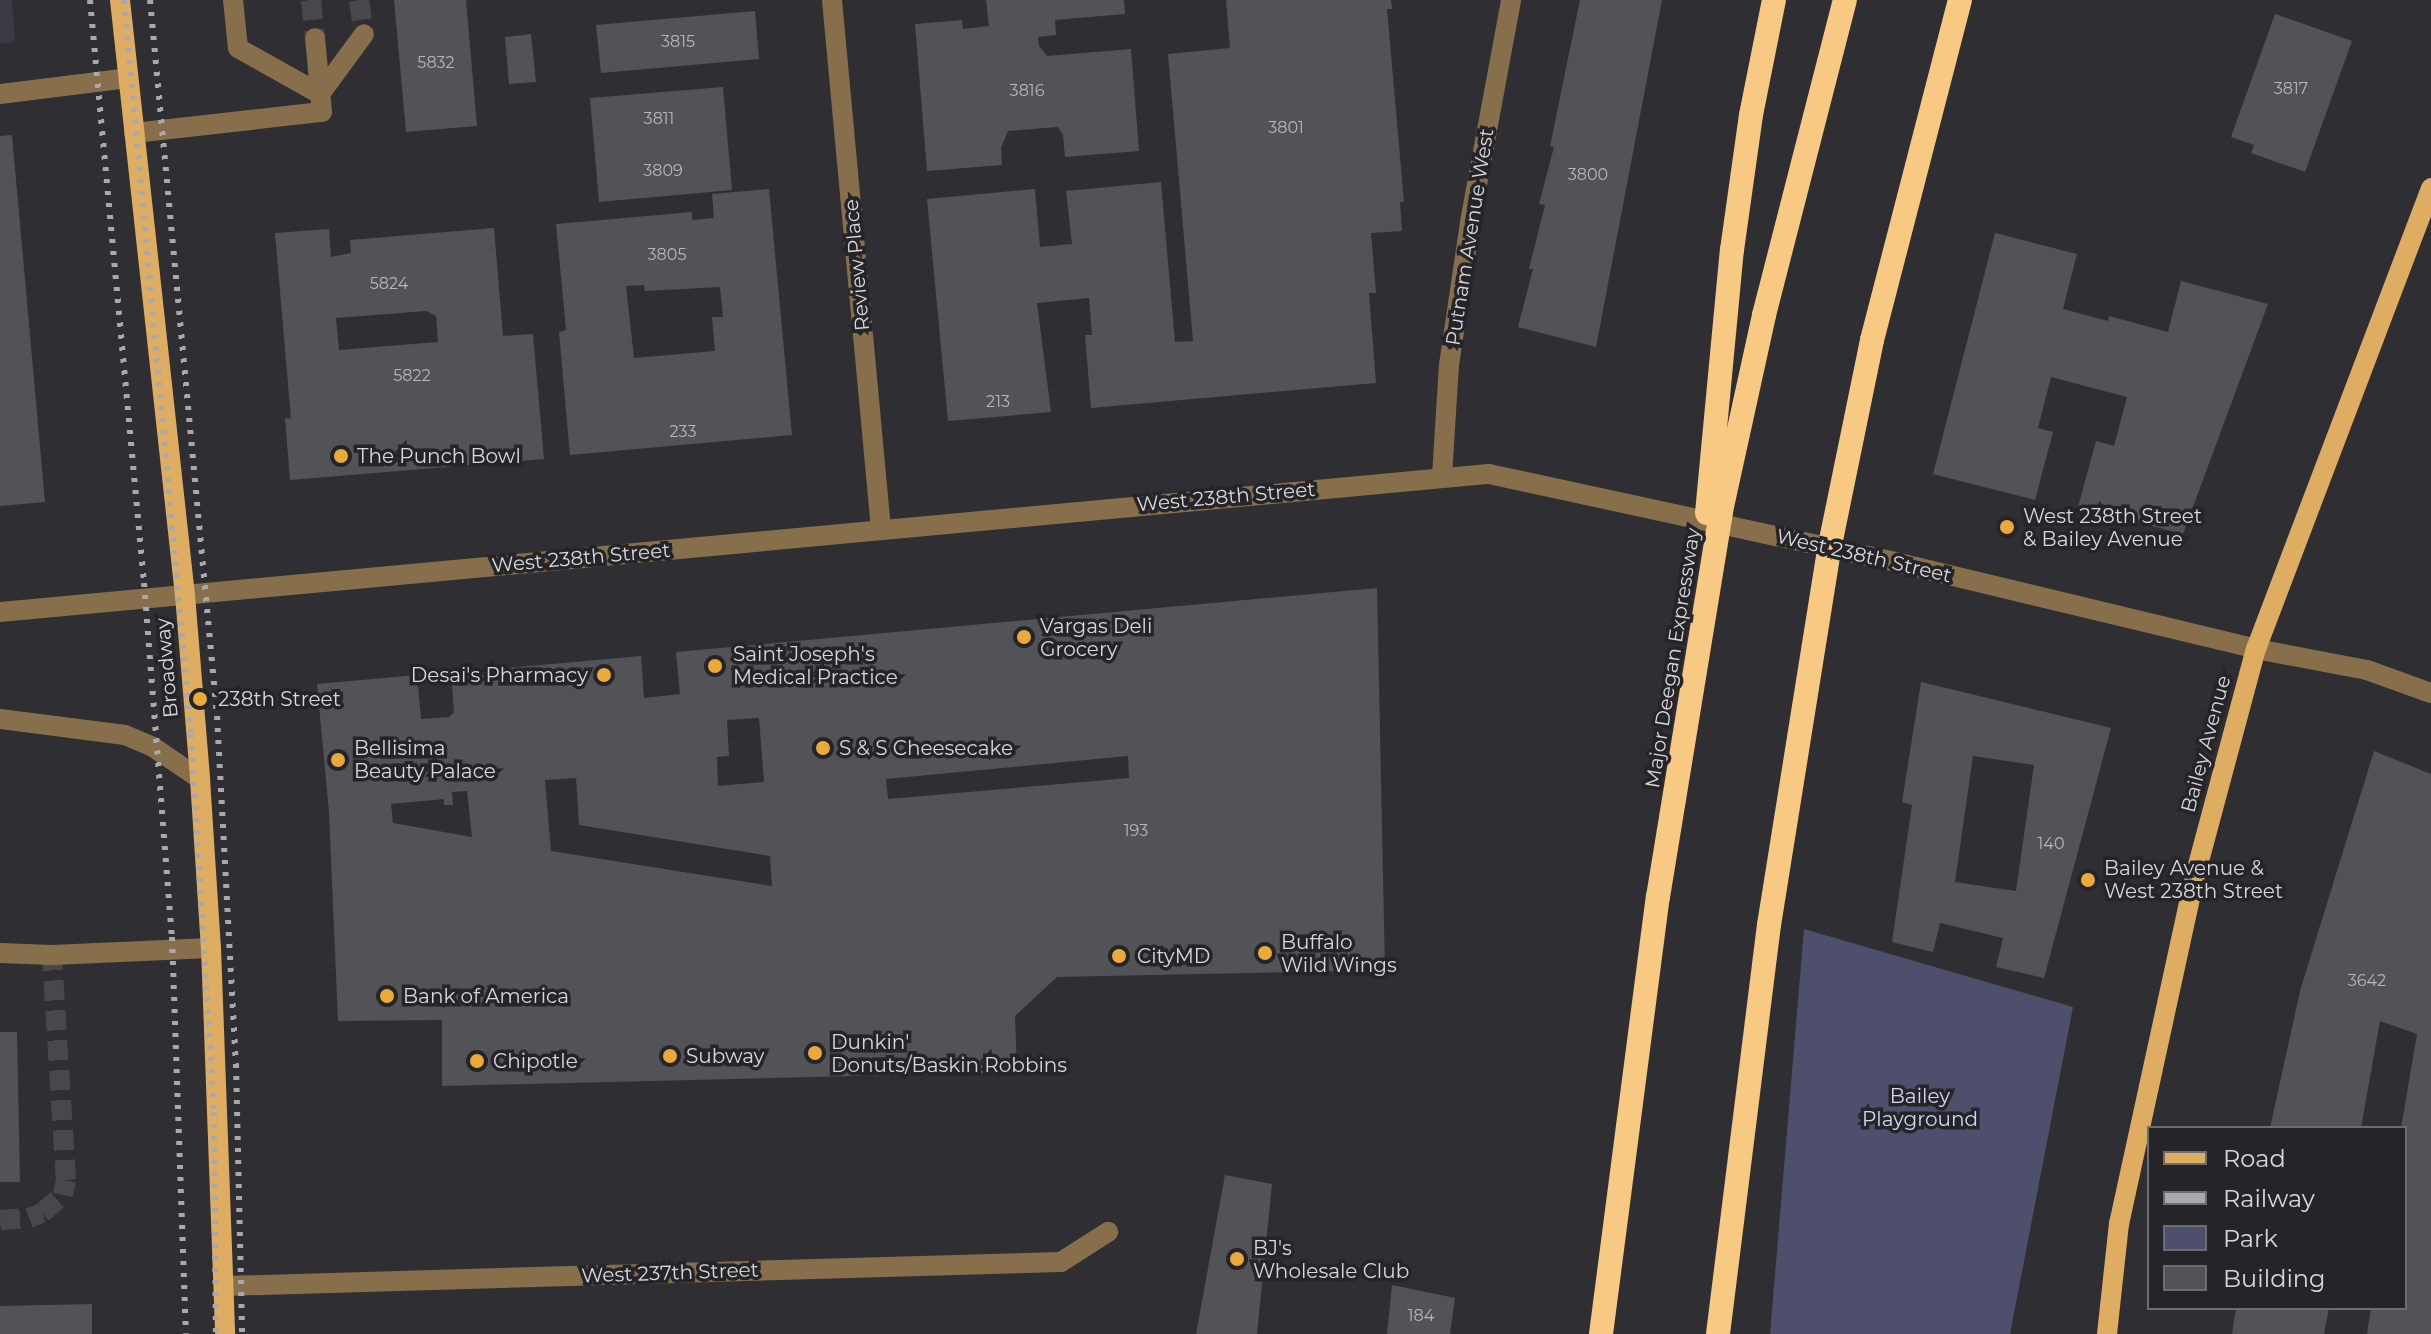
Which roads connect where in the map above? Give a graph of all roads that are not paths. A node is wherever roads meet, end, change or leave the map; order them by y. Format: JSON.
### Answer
{"nodes":[{"id":1,"x":120,"y":0,"type":"edge"},
{"id":2,"x":233,"y":0,"type":"edge"},
{"id":3,"x":832,"y":0,"type":"edge"},
{"id":4,"x":1511,"y":0,"type":"edge"},
{"id":5,"x":1774,"y":0,"type":"edge"},
{"id":6,"x":1845,"y":0,"type":"edge"},
{"id":7,"x":1960,"y":0,"type":"edge"},
{"id":8,"x":364,"y":34,"type":"tunnel mouth"},
{"id":9,"x":315,"y":38,"type":"tunnel mouth"},
{"id":10,"x":128,"y":78,"type":"junction"},
{"id":11,"x":0,"y":94,"type":"edge"},
{"id":12,"x":320,"y":94,"type":"junction"},
{"id":13,"x":134,"y":133,"type":"junction"},
{"id":14,"x":2431,"y":188,"type":"edge"},
{"id":15,"x":1442,"y":476,"type":"junction"},
{"id":16,"x":881,"y":529,"type":"junction"},
{"id":17,"x":185,"y":595,"type":"junction"},
{"id":18,"x":31,"y":610,"type":"junction"},
{"id":19,"x":0,"y":612,"type":"edge"},
{"id":20,"x":0,"y":624,"type":"edge"},
{"id":21,"x":2256,"y":649,"type":"junction"},
{"id":22,"x":2431,"y":693,"type":"edge"},
{"id":23,"x":1689,"y":701,"type":"junction"},
{"id":24,"x":0,"y":719,"type":"edge"},
{"id":25,"x":200,"y":779,"type":"junction"},
{"id":26,"x":211,"y":948,"type":"junction"},
{"id":27,"x":0,"y":953,"type":"edge"},
{"id":28,"x":1108,"y":1232,"type":"dead end"},
{"id":29,"x":224,"y":1286,"type":"junction"},
{"id":30,"x":225,"y":1334,"type":"edge"},
{"id":31,"x":1601,"y":1334,"type":"edge"},
{"id":32,"x":1718,"y":1334,"type":"edge"},
{"id":33,"x":2107,"y":1334,"type":"edge"}],
"edges":[{"from":1,"to":10,"type":"main road","name":"Broadway"},
{"from":2,"to":12,"type":"street"},
{"from":3,"to":16,"type":"street","name":"Review Place"},
{"from":4,"to":15,"type":"street","name":"Putnam Avenue West"},
{"from":5,"to":23,"type":"highway"},
{"from":6,"to":23,"type":"highway","name":"Major Deegan Expressway"},
{"from":7,"to":32,"type":"highway"},
{"from":8,"to":12,"type":"street"},
{"from":9,"to":12,"type":"street"},
{"from":10,"to":11,"type":"street"},
{"from":10,"to":13,"type":"main road","name":"Broadway"},
{"from":12,"to":13,"type":"street"},
{"from":13,"to":17,"type":"main road","name":"Broadway"},
{"from":14,"to":21,"type":"main road","name":"Bailey Avenue"},
{"from":15,"to":16,"type":"street","name":"West 238th Street"},
{"from":15,"to":21,"type":"street","name":"West 238th Street"},
{"from":16,"to":17,"type":"street","name":"West 238th Street"},
{"from":17,"to":18,"type":"street","name":"West 238th Street"},
{"from":17,"to":25,"type":"main road","name":"Broadway"},
{"from":18,"to":19,"type":"street","name":"West 238th Street"},
{"from":18,"to":20,"type":"street"},
{"from":21,"to":22,"type":"street","name":"West 238th Street"},
{"from":21,"to":33,"type":"main road","name":"Bailey Avenue"},
{"from":23,"to":31,"type":"highway","name":"Major Deegan Expressway"},
{"from":24,"to":25,"type":"street"},
{"from":25,"to":26,"type":"main road","name":"Broadway"},
{"from":26,"to":27,"type":"street"},
{"from":26,"to":29,"type":"main road","name":"Broadway"},
{"from":28,"to":29,"type":"street","name":"West 237th Street"},
{"from":29,"to":30,"type":"main road","name":"Broadway"}]}
